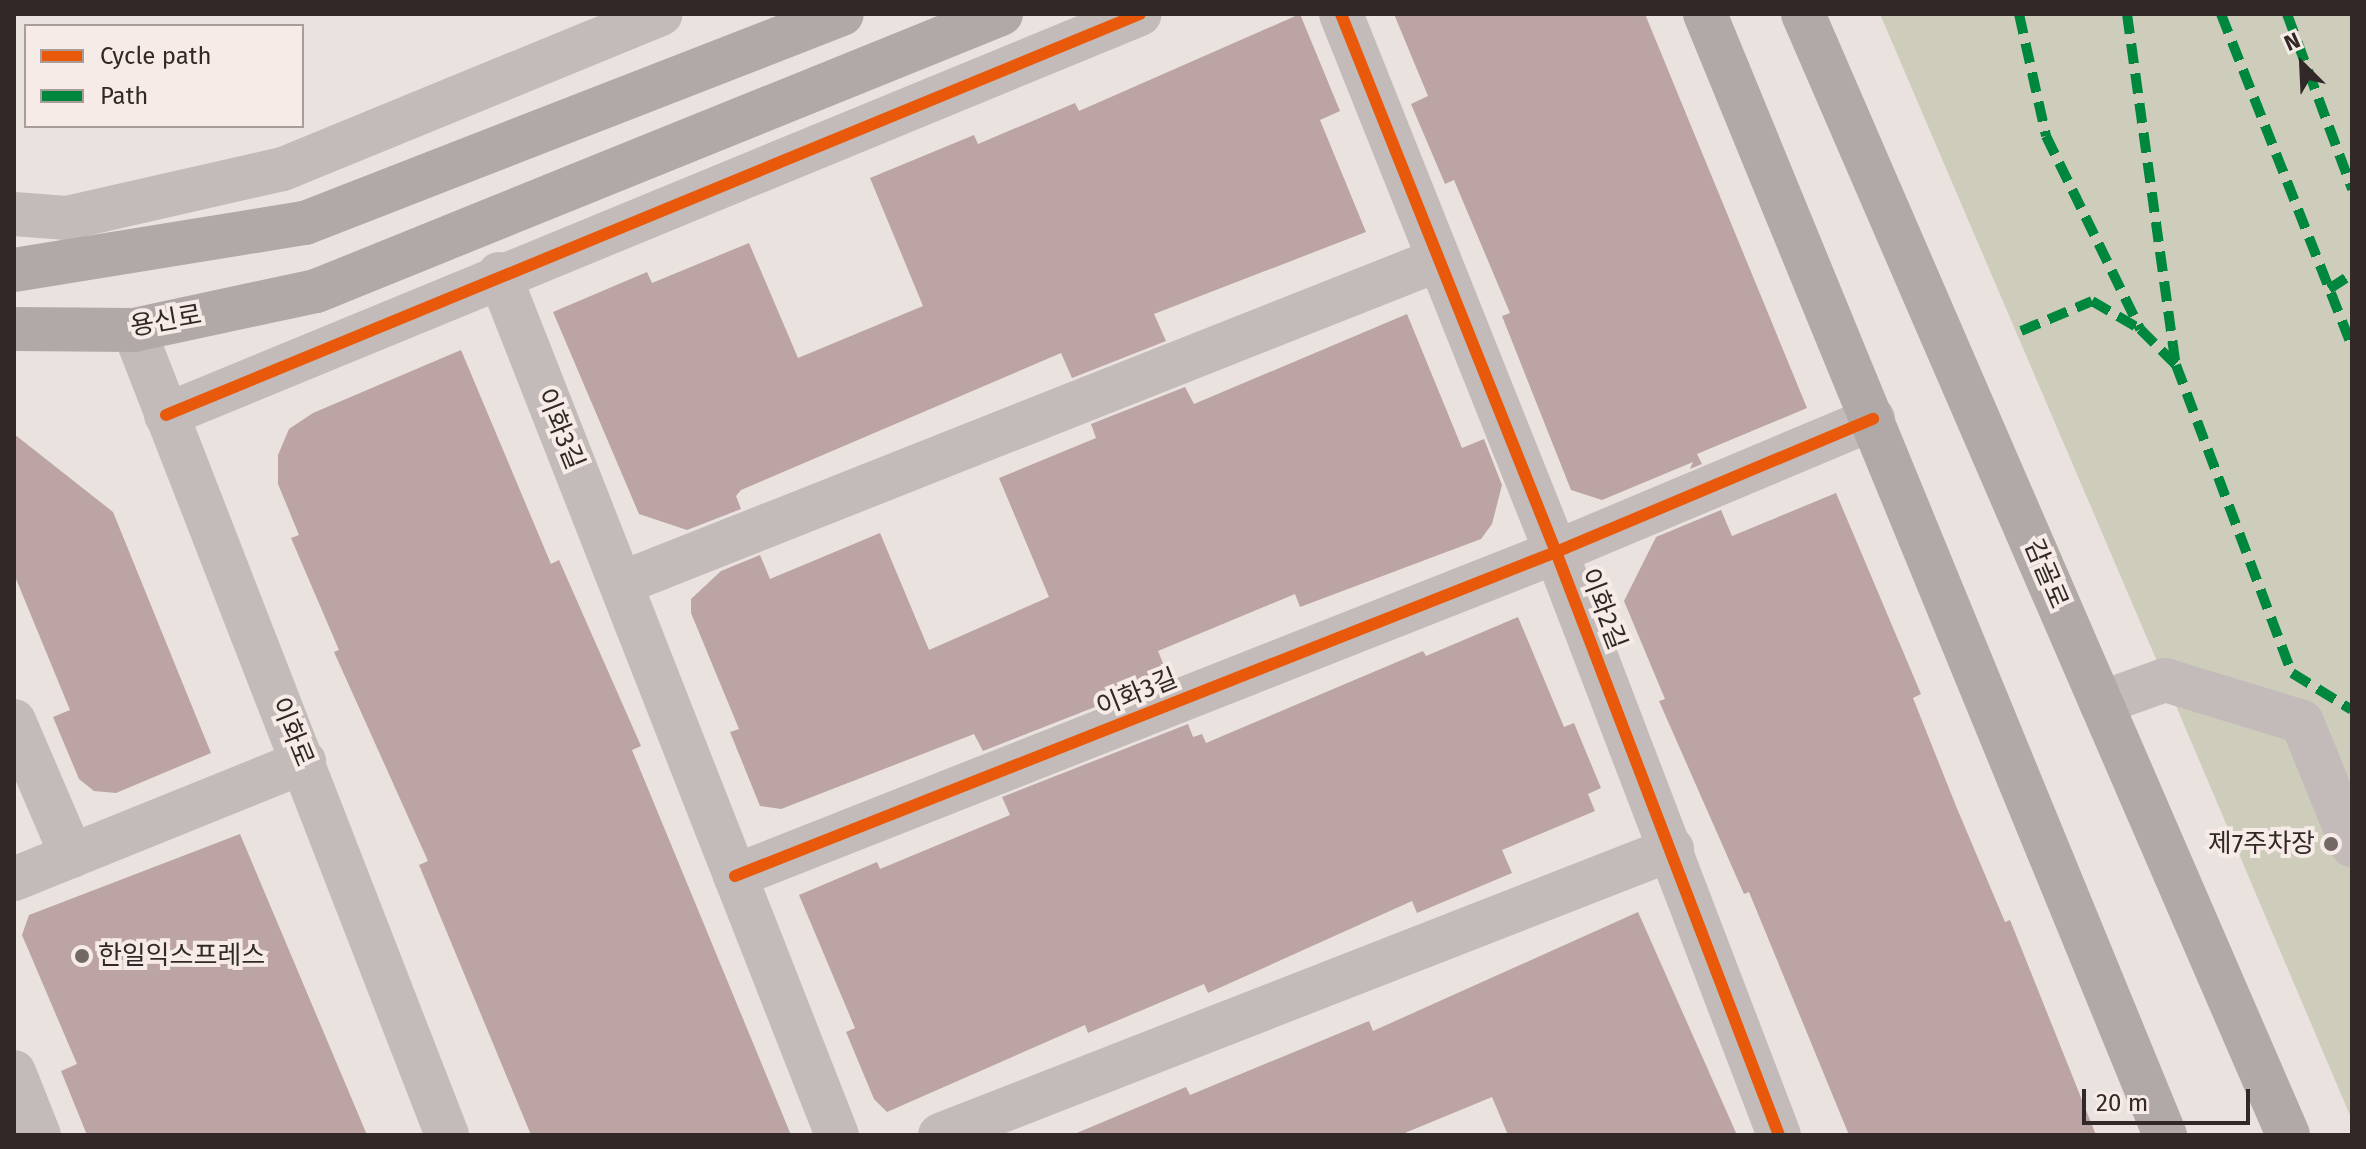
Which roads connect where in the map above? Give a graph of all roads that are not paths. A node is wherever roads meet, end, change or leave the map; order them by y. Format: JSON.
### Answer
{"nodes":[{"id":1,"x":660,"y":14,"type":"edge"},
{"id":2,"x":842,"y":14,"type":"edge"},
{"id":3,"x":1001,"y":14,"type":"edge"},
{"id":4,"x":1140,"y":14,"type":"edge"},
{"id":5,"x":1341,"y":14,"type":"edge"},
{"id":6,"x":1705,"y":14,"type":"edge"},
{"id":7,"x":1803,"y":14,"type":"edge"},
{"id":8,"x":14,"y":214,"type":"edge"},
{"id":9,"x":1438,"y":260,"type":"junction"},
{"id":10,"x":14,"y":270,"type":"edge"},
{"id":11,"x":499,"y":274,"type":"junction"},
{"id":12,"x":14,"y":329,"type":"edge"},
{"id":13,"x":134,"y":330,"type":"junction"},
{"id":14,"x":166,"y":415,"type":"junction"},
{"id":15,"x":1873,"y":419,"type":"junction"},
{"id":16,"x":1556,"y":552,"type":"junction"},
{"id":17,"x":622,"y":583,"type":"junction"},
{"id":18,"x":2101,"y":703,"type":"junction"},
{"id":19,"x":14,"y":721,"type":"edge"},
{"id":20,"x":304,"y":762,"type":"junction"},
{"id":21,"x":2352,"y":845,"type":"edge"},
{"id":22,"x":1672,"y":849,"type":"junction"},
{"id":23,"x":72,"y":856,"type":"junction"},
{"id":24,"x":735,"y":876,"type":"junction"},
{"id":25,"x":14,"y":879,"type":"edge"},
{"id":26,"x":14,"y":1072,"type":"edge"},
{"id":27,"x":39,"y":1135,"type":"edge"},
{"id":28,"x":447,"y":1135,"type":"edge"},
{"id":29,"x":837,"y":1135,"type":"edge"},
{"id":30,"x":940,"y":1135,"type":"edge"},
{"id":31,"x":1779,"y":1135,"type":"edge"},
{"id":32,"x":2165,"y":1135,"type":"edge"},
{"id":33,"x":2288,"y":1135,"type":"edge"}],
"edges":[{"from":1,"to":8,"type":"street"},
{"from":2,"to":10,"type":"main road"},
{"from":3,"to":13,"type":"main road","name":"용신로"},
{"from":4,"to":11,"type":"street"},
{"from":5,"to":9,"type":"street","name":"이화2길"},
{"from":6,"to":15,"type":"main road"},
{"from":7,"to":18,"type":"main road","name":"감골로"},
{"from":9,"to":16,"type":"street","name":"이화2길"},
{"from":9,"to":17,"type":"street"},
{"from":11,"to":14,"type":"street"},
{"from":11,"to":17,"type":"street","name":"이화3길"},
{"from":12,"to":13,"type":"main road","name":"용신로"},
{"from":13,"to":14,"type":"street","name":"이화로"},
{"from":14,"to":20,"type":"street","name":"이화로"},
{"from":15,"to":16,"type":"street","name":"이화3길"},
{"from":15,"to":32,"type":"main road"},
{"from":16,"to":22,"type":"street","name":"이화2길"},
{"from":16,"to":24,"type":"street","name":"이화3길"},
{"from":17,"to":24,"type":"street","name":"이화3길"},
{"from":18,"to":21,"type":"street"},
{"from":18,"to":33,"type":"main road","name":"감골로"},
{"from":19,"to":23,"type":"street"},
{"from":20,"to":23,"type":"street"},
{"from":20,"to":28,"type":"street","name":"이화로"},
{"from":22,"to":30,"type":"street"},
{"from":22,"to":31,"type":"street","name":"이화2길"},
{"from":23,"to":25,"type":"street"},
{"from":24,"to":29,"type":"street","name":"이화3길"},
{"from":26,"to":27,"type":"street"}]}
